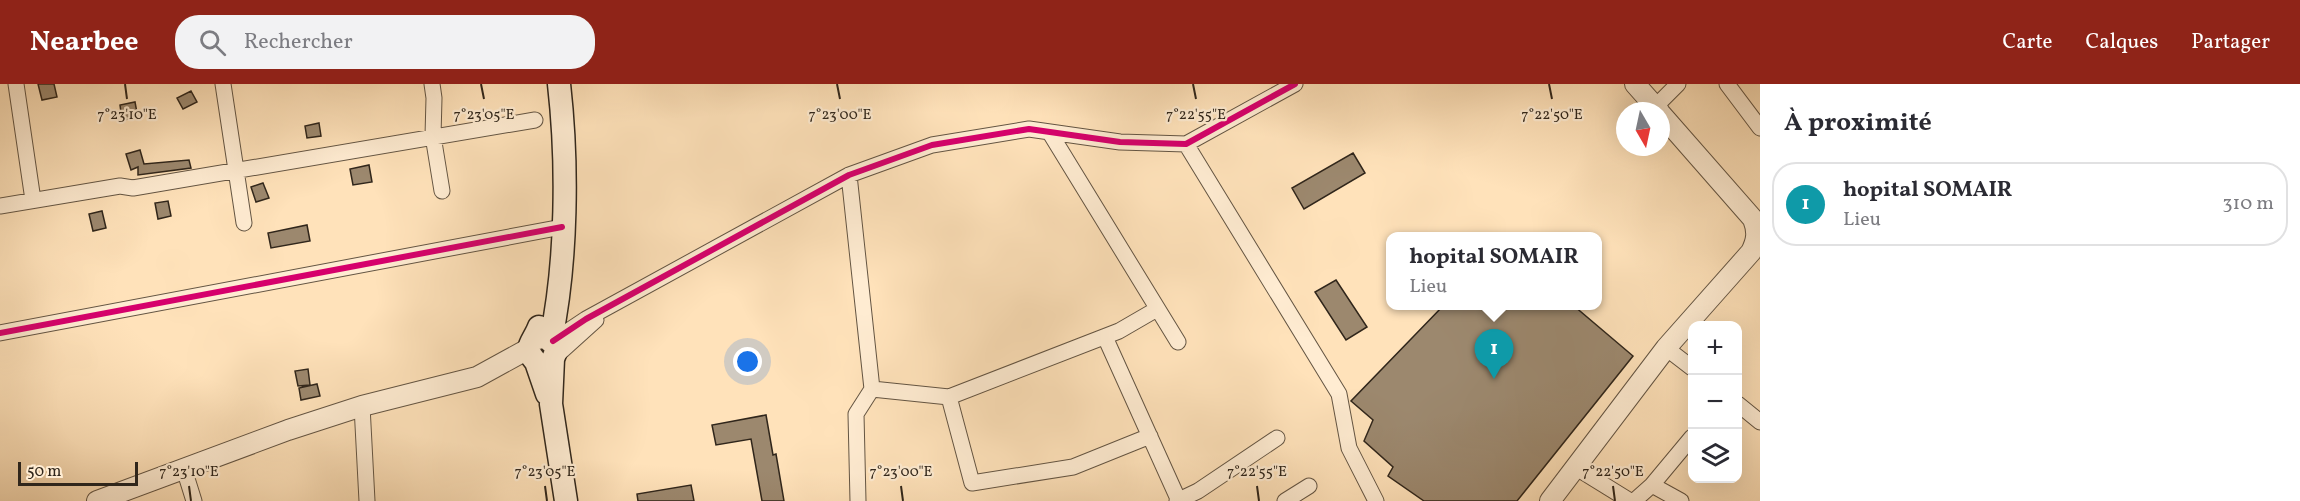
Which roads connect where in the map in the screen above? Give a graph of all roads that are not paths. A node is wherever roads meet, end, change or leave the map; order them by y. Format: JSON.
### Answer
{"nodes":[{"id":1,"x":16,"y":84,"type":"edge"},
{"id":2,"x":223,"y":84,"type":"edge"},
{"id":3,"x":432,"y":84,"type":"edge"},
{"id":4,"x":559,"y":84,"type":"edge"},
{"id":5,"x":1635,"y":84,"type":"edge"},
{"id":6,"x":1678,"y":84,"type":"edge"},
{"id":7,"x":1727,"y":84,"type":"edge"},
{"id":8,"x":1286,"y":86,"type":"edge"},
{"id":9,"x":1651,"y":102,"type":"edge"},
{"id":10,"x":1664,"y":102,"type":"edge"},
{"id":11,"x":535,"y":120,"type":"dead end"},
{"id":12,"x":1670,"y":124,"type":"edge"},
{"id":13,"x":1760,"y":128,"type":"edge"},
{"id":14,"x":1050,"y":134,"type":"junction"},
{"id":15,"x":433,"y":136,"type":"junction"},
{"id":16,"x":1186,"y":144,"type":"junction"},
{"id":17,"x":236,"y":171,"type":"junction"},
{"id":18,"x":849,"y":175,"type":"junction"},
{"id":19,"x":442,"y":191,"type":"dead end"},
{"id":20,"x":33,"y":200,"type":"junction"},
{"id":21,"x":0,"y":206,"type":"edge"},
{"id":22,"x":244,"y":223,"type":"dead end"},
{"id":23,"x":563,"y":236,"type":"junction"},
{"id":24,"x":1758,"y":237,"type":"edge"},
{"id":25,"x":1158,"y":309,"type":"junction"},
{"id":26,"x":0,"y":333,"type":"edge"},
{"id":27,"x":1105,"y":337,"type":"junction"},
{"id":28,"x":1178,"y":342,"type":"dead end"},
{"id":29,"x":1666,"y":348,"type":"junction"},
{"id":30,"x":543,"y":351,"type":"junction"},
{"id":31,"x":1688,"y":365,"type":"edge"},
{"id":32,"x":872,"y":389,"type":"junction"},
{"id":33,"x":949,"y":397,"type":"junction"},
{"id":34,"x":362,"y":406,"type":"junction"},
{"id":35,"x":1742,"y":408,"type":"edge"},
{"id":36,"x":1760,"y":422,"type":"edge"},
{"id":37,"x":1150,"y":436,"type":"junction"},
{"id":38,"x":1277,"y":438,"type":"dead end"},
{"id":39,"x":1688,"y":441,"type":"edge"},
{"id":40,"x":1575,"y":467,"type":"junction"},
{"id":41,"x":184,"y":469,"type":"junction"},
{"id":42,"x":1652,"y":485,"type":"junction"},
{"id":43,"x":1309,"y":486,"type":"dead end"},
{"id":44,"x":97,"y":501,"type":"edge"},
{"id":45,"x":194,"y":501,"type":"edge"},
{"id":46,"x":367,"y":501,"type":"edge"},
{"id":47,"x":566,"y":501,"type":"edge"},
{"id":48,"x":858,"y":501,"type":"edge"},
{"id":49,"x":1178,"y":501,"type":"edge"},
{"id":50,"x":1285,"y":501,"type":"edge"},
{"id":51,"x":1376,"y":501,"type":"edge"},
{"id":52,"x":1550,"y":501,"type":"edge"},
{"id":53,"x":1632,"y":501,"type":"edge"},
{"id":54,"x":1681,"y":501,"type":"edge"}],
"edges":[{"from":1,"to":20,"type":"street"},
{"from":2,"to":17,"type":"street"},
{"from":3,"to":15,"type":"street"},
{"from":4,"to":23,"type":"main road"},
{"from":5,"to":9,"type":"street"},
{"from":6,"to":10,"type":"street"},
{"from":7,"to":13,"type":"street"},
{"from":8,"to":16,"type":"street"},
{"from":11,"to":15,"type":"street"},
{"from":12,"to":24,"type":"street"},
{"from":14,"to":16,"type":"street"},
{"from":14,"to":18,"type":"street"},
{"from":14,"to":25,"type":"street"},
{"from":15,"to":17,"type":"street"},
{"from":15,"to":19,"type":"street"},
{"from":16,"to":51,"type":"street"},
{"from":17,"to":20,"type":"street"},
{"from":17,"to":22,"type":"street"},
{"from":18,"to":30,"type":"street"},
{"from":18,"to":32,"type":"street"},
{"from":20,"to":21,"type":"street"},
{"from":23,"to":26,"type":"street"},
{"from":23,"to":30,"type":"main road"},
{"from":24,"to":29,"type":"street"},
{"from":25,"to":27,"type":"street"},
{"from":25,"to":28,"type":"street"},
{"from":27,"to":33,"type":"street"},
{"from":27,"to":37,"type":"street"},
{"from":29,"to":31,"type":"street"},
{"from":29,"to":40,"type":"street"},
{"from":30,"to":34,"type":"street"},
{"from":30,"to":47,"type":"main road"},
{"from":32,"to":33,"type":"street"},
{"from":32,"to":48,"type":"street"},
{"from":33,"to":37,"type":"street"},
{"from":34,"to":41,"type":"street"},
{"from":34,"to":46,"type":"street"},
{"from":35,"to":36,"type":"street"},
{"from":37,"to":49,"type":"street"},
{"from":38,"to":49,"type":"street"},
{"from":39,"to":42,"type":"street"},
{"from":40,"to":52,"type":"street"},
{"from":40,"to":53,"type":"street"},
{"from":41,"to":44,"type":"street"},
{"from":41,"to":45,"type":"street"},
{"from":42,"to":53,"type":"street"},
{"from":42,"to":54,"type":"street"},
{"from":43,"to":50,"type":"street"}]}
